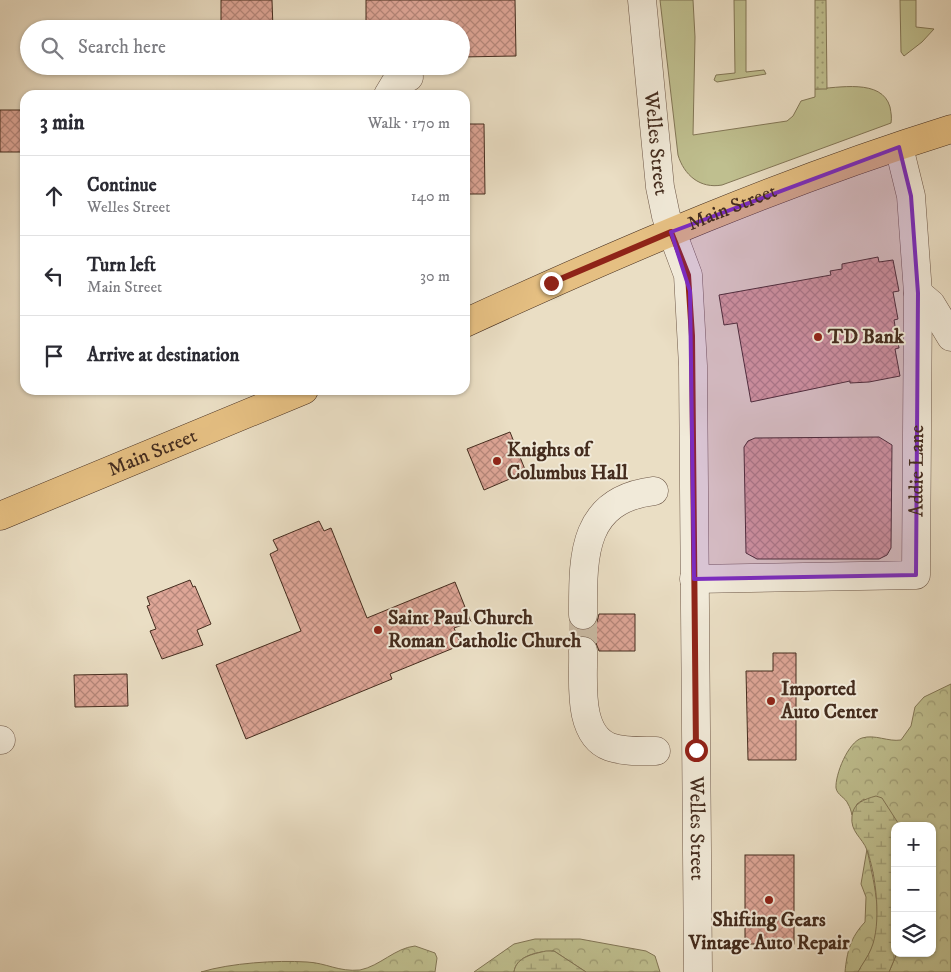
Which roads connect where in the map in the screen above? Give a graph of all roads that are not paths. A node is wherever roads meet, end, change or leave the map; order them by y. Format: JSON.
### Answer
{"nodes":[{"id":1,"x":642,"y":0,"type":"edge"},
{"id":2,"x":409,"y":77,"type":"dead end"},
{"id":3,"x":391,"y":90,"type":"edge"},
{"id":4,"x":951,"y":129,"type":"edge"},
{"id":5,"x":899,"y":146,"type":"junction"},
{"id":6,"x":671,"y":232,"type":"junction"},
{"id":7,"x":918,"y":293,"type":"junction"},
{"id":8,"x":470,"y":321,"type":"edge"},
{"id":9,"x":951,"y":337,"type":"edge"},
{"id":10,"x":292,"y":395,"type":"edge"},
{"id":11,"x":654,"y":491,"type":"dead end"},
{"id":12,"x":0,"y":516,"type":"edge"},
{"id":13,"x":694,"y":579,"type":"junction"},
{"id":14,"x":583,"y":615,"type":"tunnel mouth"},
{"id":15,"x":583,"y":651,"type":"tunnel mouth"},
{"id":16,"x":656,"y":751,"type":"dead end"},
{"id":17,"x":698,"y":972,"type":"edge"}],
"edges":[{"from":1,"to":6,"type":"street","name":"Welles Street"},
{"from":2,"to":3,"type":"street"},
{"from":4,"to":5,"type":"main road","name":"Main Street"},
{"from":5,"to":6,"type":"main road","name":"Main Street"},
{"from":5,"to":7,"type":"street","name":"Addie Lane"},
{"from":6,"to":8,"type":"main road","name":"Main Street"},
{"from":6,"to":13,"type":"street","name":"Welles Street"},
{"from":7,"to":9,"type":"street"},
{"from":7,"to":13,"type":"street","name":"Addie Lane"},
{"from":10,"to":12,"type":"main road","name":"Main Street"},
{"from":11,"to":14,"type":"street"},
{"from":13,"to":17,"type":"street","name":"Welles Street"},
{"from":15,"to":16,"type":"street"}]}
